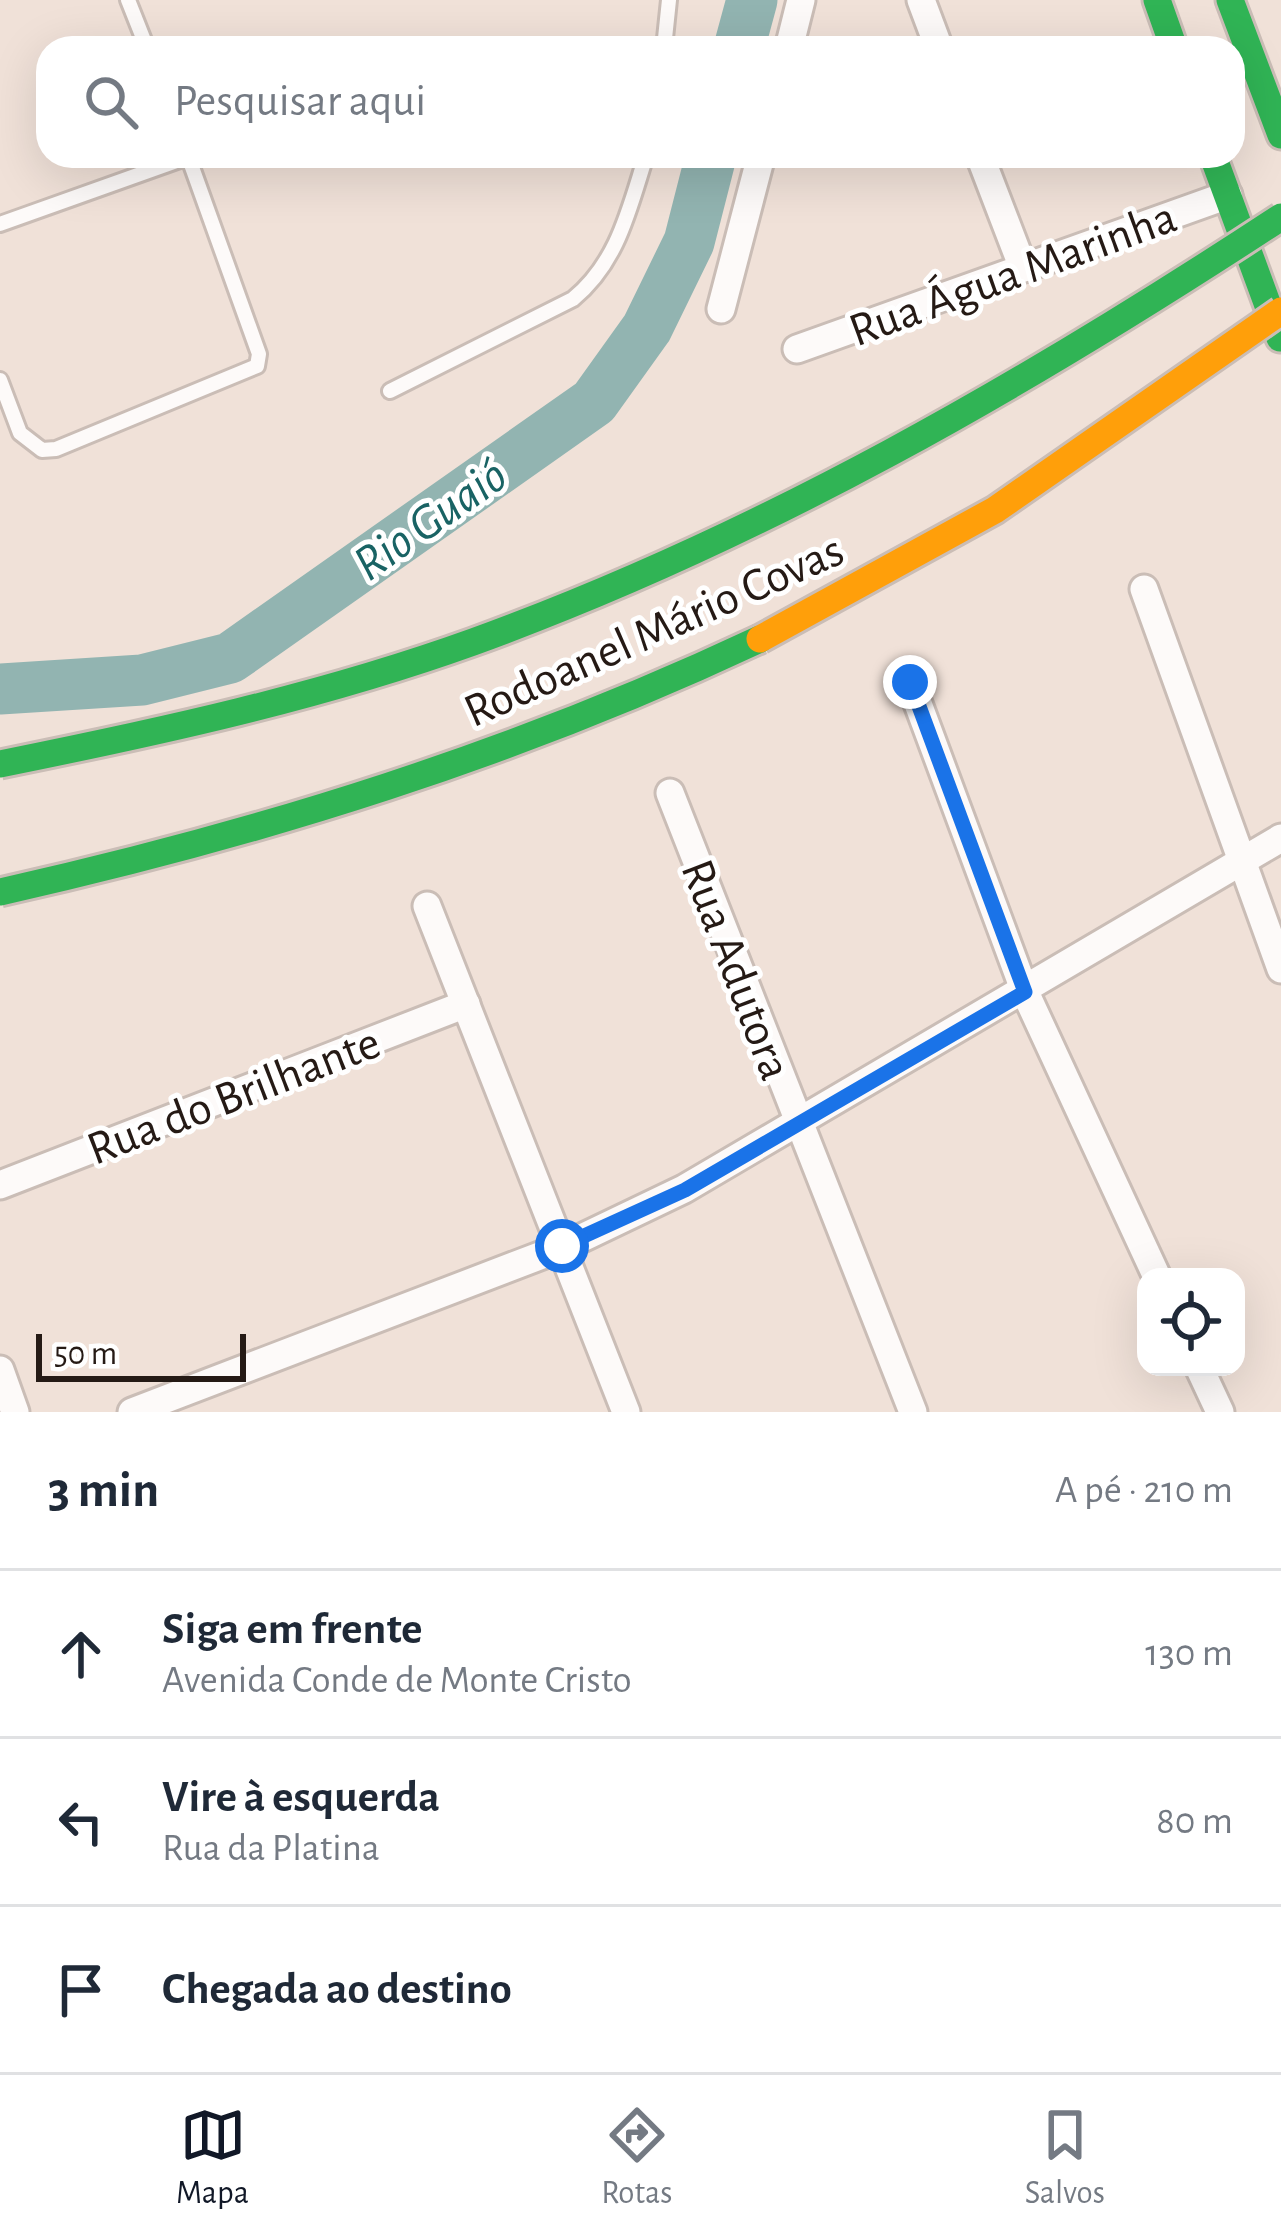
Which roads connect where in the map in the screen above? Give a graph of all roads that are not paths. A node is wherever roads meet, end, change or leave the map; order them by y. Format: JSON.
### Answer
{"nodes":[{"id":1,"x":128,"y":0,"type":"edge"},
{"id":2,"x":669,"y":0,"type":"edge"},
{"id":3,"x":801,"y":0,"type":"edge"},
{"id":4,"x":921,"y":0,"type":"edge"},
{"id":5,"x":1156,"y":0,"type":"edge"},
{"id":6,"x":1230,"y":0,"type":"edge"},
{"id":7,"x":142,"y":36,"type":"edge"},
{"id":8,"x":665,"y":36,"type":"edge"},
{"id":9,"x":792,"y":36,"type":"edge"},
{"id":10,"x":934,"y":36,"type":"edge"},
{"id":11,"x":1170,"y":36,"type":"edge"},
{"id":12,"x":1244,"y":36,"type":"edge"},
{"id":13,"x":1245,"y":40,"type":"edge"},
{"id":14,"x":1281,"y":135,"type":"edge"},
{"id":15,"x":155,"y":168,"type":"edge"},
{"id":16,"x":192,"y":168,"type":"edge"},
{"id":17,"x":642,"y":168,"type":"edge"},
{"id":18,"x":757,"y":168,"type":"edge"},
{"id":19,"x":985,"y":168,"type":"edge"},
{"id":20,"x":1218,"y":168,"type":"edge"},
{"id":21,"x":1228,"y":195,"type":"junction"},
{"id":22,"x":1281,"y":217,"type":"edge"},
{"id":23,"x":0,"y":224,"type":"edge"},
{"id":24,"x":1023,"y":268,"type":"junction"},
{"id":25,"x":721,"y":309,"type":"dead end"},
{"id":26,"x":1281,"y":311,"type":"edge"},
{"id":27,"x":1281,"y":340,"type":"edge"},
{"id":28,"x":796,"y":349,"type":"dead end"},
{"id":29,"x":0,"y":380,"type":"edge"},
{"id":30,"x":390,"y":391,"type":"dead end"},
{"id":31,"x":1144,"y":589,"type":"dead end"},
{"id":32,"x":910,"y":682,"type":"dead end"},
{"id":33,"x":0,"y":764,"type":"edge"},
{"id":34,"x":670,"y":794,"type":"dead end"},
{"id":35,"x":1281,"y":838,"type":"edge"},
{"id":36,"x":1241,"y":864,"type":"junction"},
{"id":37,"x":0,"y":892,"type":"edge"},
{"id":38,"x":427,"y":906,"type":"dead end"},
{"id":39,"x":1281,"y":969,"type":"edge"},
{"id":40,"x":1025,"y":992,"type":"junction"},
{"id":41,"x":466,"y":1004,"type":"junction"},
{"id":42,"x":797,"y":1125,"type":"junction"},
{"id":43,"x":0,"y":1185,"type":"edge"},
{"id":44,"x":562,"y":1246,"type":"junction"},
{"id":45,"x":1153,"y":1268,"type":"edge"},
{"id":46,"x":0,"y":1370,"type":"edge"},
{"id":47,"x":1203,"y":1376,"type":"edge"},
{"id":48,"x":15,"y":1412,"type":"edge"},
{"id":49,"x":132,"y":1412,"type":"edge"},
{"id":50,"x":626,"y":1412,"type":"edge"},
{"id":51,"x":913,"y":1412,"type":"edge"},
{"id":52,"x":1220,"y":1412,"type":"edge"}],
"edges":[{"from":1,"to":7,"type":"lane"},
{"from":2,"to":8,"type":"lane"},
{"from":3,"to":9,"type":"street"},
{"from":4,"to":10,"type":"street"},
{"from":5,"to":11,"type":"main road"},
{"from":6,"to":12,"type":"main road"},
{"from":13,"to":14,"type":"main road"},
{"from":15,"to":23,"type":"lane"},
{"from":16,"to":29,"type":"lane"},
{"from":17,"to":30,"type":"lane"},
{"from":18,"to":25,"type":"street"},
{"from":19,"to":24,"type":"street"},
{"from":20,"to":21,"type":"main road"},
{"from":21,"to":24,"type":"street","name":"Rua Água Marinha"},
{"from":21,"to":27,"type":"main road"},
{"from":22,"to":33,"type":"main road","name":"Rodoanel Mário Covas","bridge":true},
{"from":24,"to":28,"type":"street","name":"Rua Água Marinha"},
{"from":26,"to":37,"type":"main road","name":"Rodoanel Mário Covas","bridge":true},
{"from":31,"to":36,"type":"street"},
{"from":32,"to":40,"type":"street"},
{"from":34,"to":42,"type":"street","name":"Rua Adutora"},
{"from":35,"to":36,"type":"street"},
{"from":36,"to":39,"type":"street"},
{"from":36,"to":40,"type":"street"},
{"from":38,"to":41,"type":"street"},
{"from":40,"to":42,"type":"street"},
{"from":40,"to":45,"type":"street"},
{"from":41,"to":43,"type":"street","name":"Rua do Brilhante"},
{"from":41,"to":44,"type":"street"},
{"from":42,"to":44,"type":"street"},
{"from":42,"to":51,"type":"street","name":"Rua Adutora"},
{"from":44,"to":49,"type":"street"},
{"from":44,"to":50,"type":"street"},
{"from":46,"to":48,"type":"street"},
{"from":47,"to":52,"type":"street"}]}
